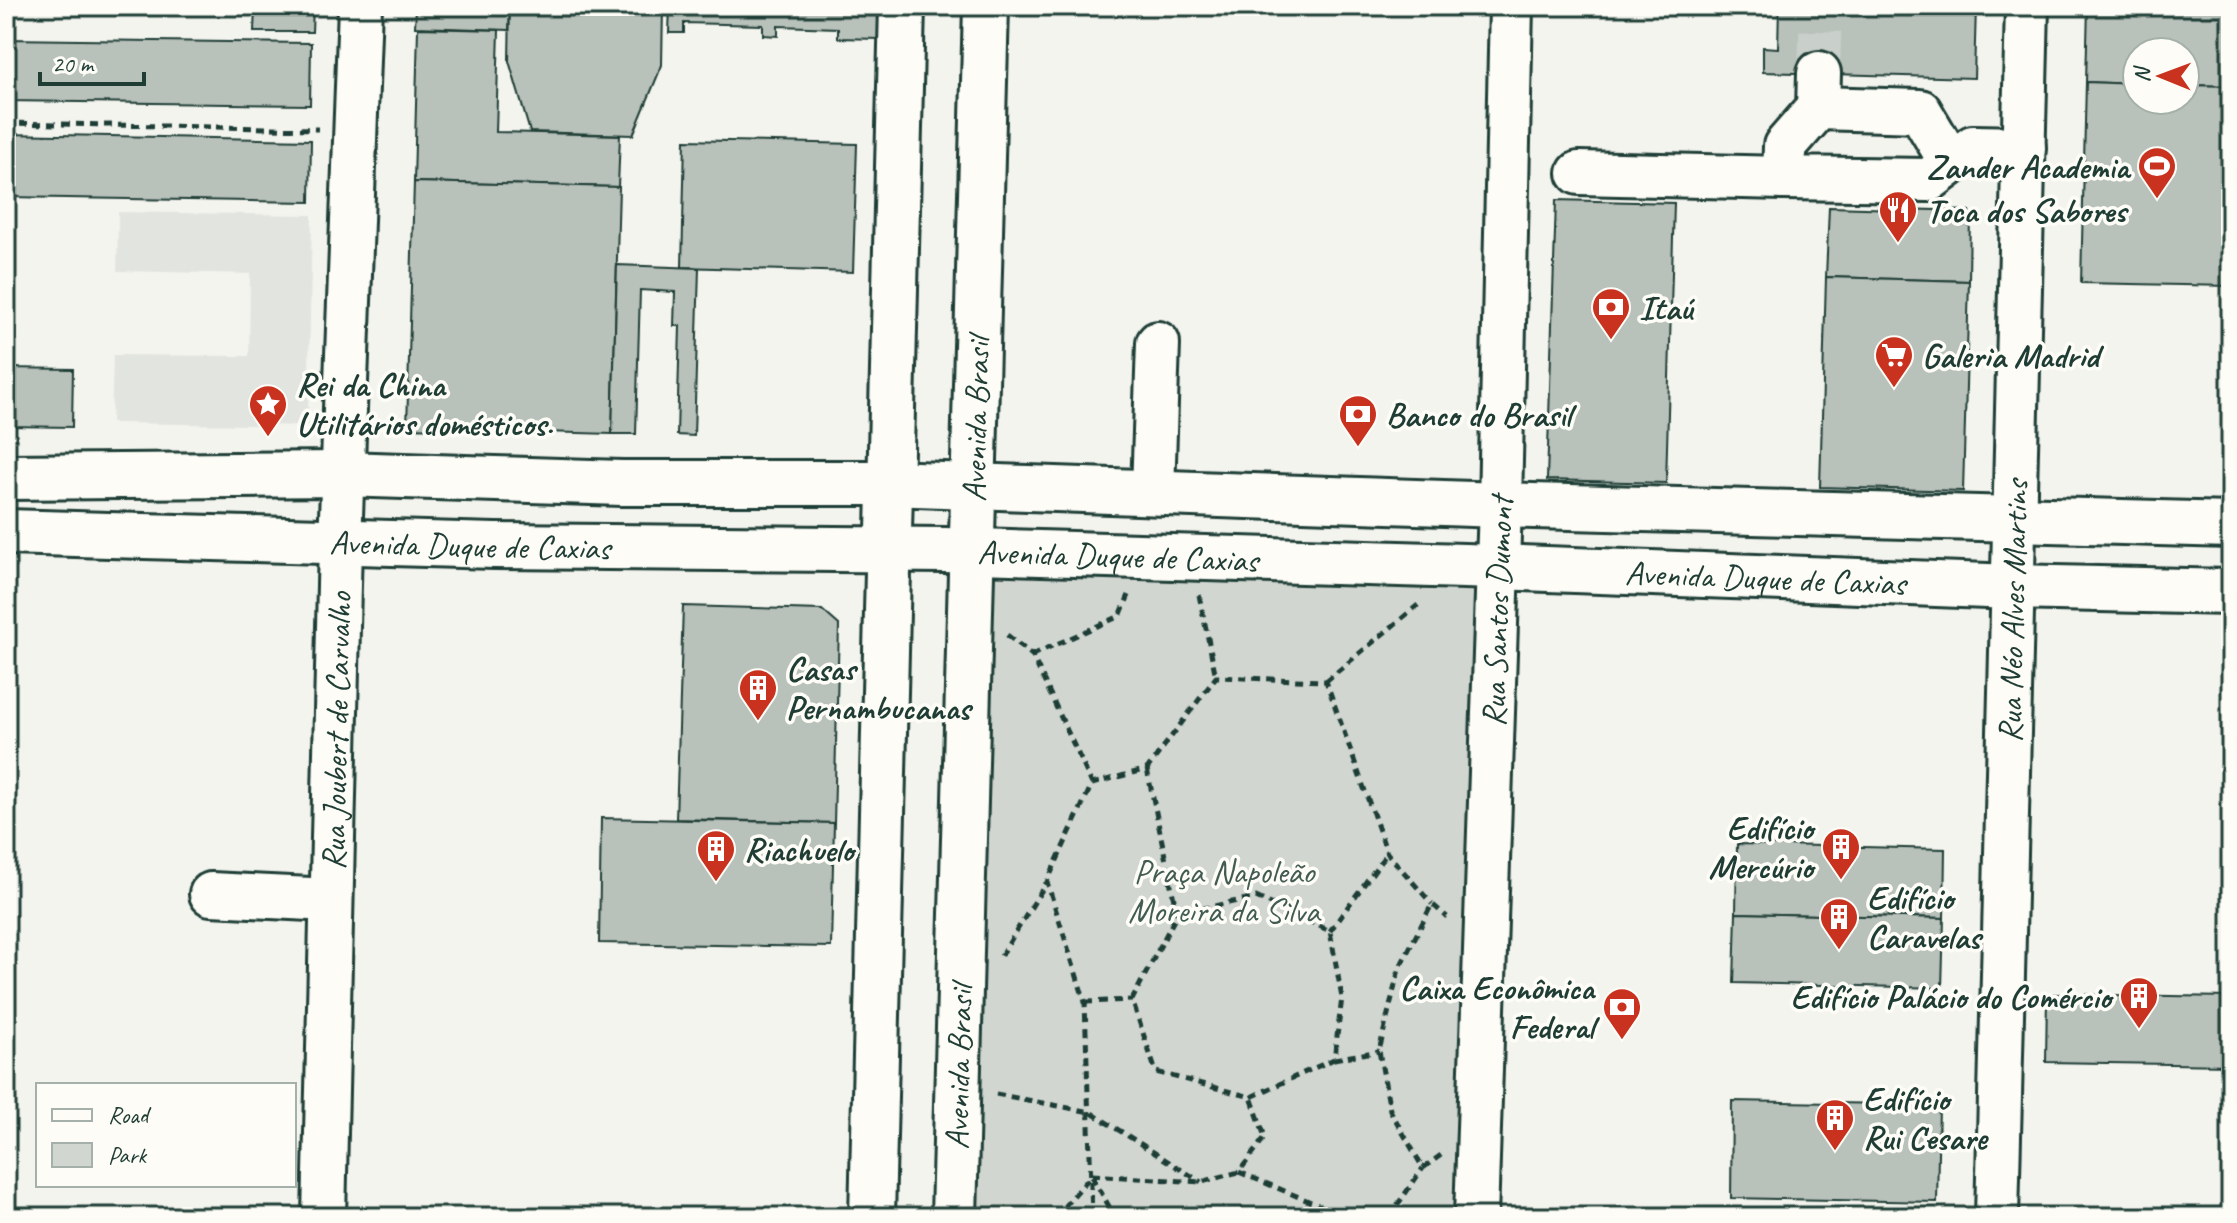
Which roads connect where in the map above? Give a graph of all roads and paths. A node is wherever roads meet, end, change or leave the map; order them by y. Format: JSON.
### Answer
{"nodes":[{"id":1,"x":360,"y":6,"type":"edge"},
{"id":2,"x":902,"y":6,"type":"edge"},
{"id":3,"x":986,"y":6,"type":"edge"},
{"id":4,"x":1511,"y":6,"type":"edge"},
{"id":5,"x":2027,"y":6,"type":"edge"},
{"id":6,"x":6,"y":123,"type":"edge"},
{"id":7,"x":355,"y":130,"type":"junction"},
{"id":8,"x":2024,"y":148,"type":"junction"},
{"id":9,"x":1951,"y":163,"type":"junction"},
{"id":10,"x":1579,"y":173,"type":"dead end"},
{"id":11,"x":1784,"y":178,"type":"junction"},
{"id":12,"x":1158,"y":343,"type":"dead end"},
{"id":13,"x":343,"y":474,"type":"junction"},
{"id":14,"x":8,"y":477,"type":"edge"},
{"id":15,"x":622,"y":483,"type":"junction"},
{"id":16,"x":888,"y":483,"type":"junction"},
{"id":17,"x":973,"y":485,"type":"junction"},
{"id":18,"x":1163,"y":492,"type":"junction"},
{"id":19,"x":1500,"y":505,"type":"junction"},
{"id":20,"x":1821,"y":514,"type":"junction"},
{"id":21,"x":2014,"y":520,"type":"junction"},
{"id":22,"x":2226,"y":528,"type":"edge"},
{"id":23,"x":6,"y":532,"type":"edge"},
{"id":24,"x":130,"y":535,"type":"junction"},
{"id":25,"x":340,"y":543,"type":"junction"},
{"id":26,"x":495,"y":546,"type":"junction"},
{"id":27,"x":887,"y":550,"type":"junction"},
{"id":28,"x":971,"y":551,"type":"junction"},
{"id":29,"x":1146,"y":557,"type":"junction"},
{"id":30,"x":1191,"y":559,"type":"junction"},
{"id":31,"x":1280,"y":562,"type":"junction"},
{"id":32,"x":1481,"y":567,"type":"junction"},
{"id":33,"x":1724,"y":576,"type":"junction"},
{"id":34,"x":2013,"y":587,"type":"junction"},
{"id":35,"x":2231,"y":592,"type":"edge"},
{"id":36,"x":970,"y":604,"type":"junction"},
{"id":37,"x":1032,"y":655,"type":"junction"},
{"id":38,"x":1216,"y":677,"type":"junction"},
{"id":39,"x":1326,"y":681,"type":"junction"},
{"id":40,"x":1147,"y":769,"type":"junction"},
{"id":41,"x":1092,"y":784,"type":"junction"},
{"id":42,"x":1387,"y":853,"type":"junction"},
{"id":43,"x":211,"y":894,"type":"dead end"},
{"id":44,"x":331,"y":900,"type":"junction"},
{"id":45,"x":1432,"y":904,"type":"junction"},
{"id":46,"x":1177,"y":914,"type":"junction"},
{"id":47,"x":1330,"y":931,"type":"junction"},
{"id":48,"x":1484,"y":949,"type":"junction"},
{"id":49,"x":1132,"y":1000,"type":"junction"},
{"id":50,"x":1085,"y":1002,"type":"junction"},
{"id":51,"x":1379,"y":1051,"type":"junction"},
{"id":52,"x":1334,"y":1059,"type":"junction"},
{"id":53,"x":957,"y":1087,"type":"junction"},
{"id":54,"x":1251,"y":1097,"type":"junction"},
{"id":55,"x":1090,"y":1112,"type":"junction"},
{"id":56,"x":1479,"y":1125,"type":"junction"},
{"id":57,"x":1423,"y":1168,"type":"junction"},
{"id":58,"x":1239,"y":1172,"type":"junction"},
{"id":59,"x":1092,"y":1175,"type":"junction"},
{"id":60,"x":1201,"y":1182,"type":"junction"},
{"id":61,"x":324,"y":1217,"type":"edge"},
{"id":62,"x":872,"y":1217,"type":"edge"},
{"id":63,"x":954,"y":1217,"type":"edge"},
{"id":64,"x":1055,"y":1217,"type":"edge"},
{"id":65,"x":1092,"y":1217,"type":"edge"},
{"id":66,"x":1115,"y":1217,"type":"edge"},
{"id":67,"x":1347,"y":1217,"type":"edge"},
{"id":68,"x":1389,"y":1217,"type":"edge"},
{"id":69,"x":1476,"y":1217,"type":"edge"},
{"id":70,"x":1997,"y":1217,"type":"edge"}],
"edges":[{"from":1,"to":7,"type":"street","name":"Rua Joubert de Carvalho"},
{"from":2,"to":16,"type":"main road"},
{"from":3,"to":17,"type":"main road","name":"Avenida Brasil"},
{"from":4,"to":19,"type":"street","name":"Rua Santos Dumont"},
{"from":5,"to":8,"type":"street","name":"Rua Néo Alves Martins"},
{"from":6,"to":7,"type":"path"},
{"from":7,"to":13,"type":"street","name":"Rua Joubert de Carvalho"},
{"from":8,"to":9,"type":"street"},
{"from":8,"to":21,"type":"street","name":"Rua Néo Alves Martins"},
{"from":9,"to":11,"type":"street"},
{"from":9,"to":11,"type":"street"},
{"from":10,"to":11,"type":"street"},
{"from":12,"to":18,"type":"street"},
{"from":13,"to":14,"type":"main road","name":"Avenida Duque de Caxias"},
{"from":13,"to":15,"type":"main road","name":"Avenida Duque de Caxias"},
{"from":13,"to":25,"type":"street","name":"Rua Joubert de Carvalho"},
{"from":14,"to":24,"type":"main road"},
{"from":15,"to":16,"type":"main road","name":"Avenida Duque de Caxias"},
{"from":15,"to":26,"type":"main road"},
{"from":16,"to":17,"type":"main road","name":"Avenida Duque de Caxias"},
{"from":16,"to":27,"type":"main road"},
{"from":17,"to":18,"type":"main road","name":"Avenida Duque de Caxias"},
{"from":17,"to":28,"type":"main road","name":"Avenida Brasil"},
{"from":18,"to":19,"type":"main road","name":"Avenida Duque de Caxias"},
{"from":18,"to":31,"type":"main road"},
{"from":19,"to":20,"type":"main road","name":"Avenida Duque de Caxias"},
{"from":19,"to":32,"type":"street","name":"Rua Santos Dumont"},
{"from":20,"to":21,"type":"main road","name":"Avenida Duque de Caxias"},
{"from":20,"to":33,"type":"main road"},
{"from":21,"to":22,"type":"main road","name":"Avenida Duque de Caxias"},
{"from":21,"to":34,"type":"street","name":"Rua Néo Alves Martins"},
{"from":23,"to":24,"type":"main road","name":"Avenida Duque de Caxias"},
{"from":24,"to":25,"type":"main road","name":"Avenida Duque de Caxias"},
{"from":25,"to":26,"type":"main road","name":"Avenida Duque de Caxias"},
{"from":25,"to":44,"type":"street","name":"Rua Joubert de Carvalho"},
{"from":26,"to":27,"type":"main road","name":"Avenida Duque de Caxias"},
{"from":27,"to":28,"type":"main road","name":"Avenida Duque de Caxias"},
{"from":27,"to":62,"type":"main road"},
{"from":28,"to":29,"type":"main road","name":"Avenida Duque de Caxias"},
{"from":28,"to":36,"type":"main road","name":"Avenida Brasil"},
{"from":29,"to":30,"type":"main road","name":"Avenida Duque de Caxias"},
{"from":29,"to":37,"type":"path"},
{"from":30,"to":31,"type":"main road","name":"Avenida Duque de Caxias"},
{"from":30,"to":38,"type":"path"},
{"from":31,"to":32,"type":"main road","name":"Avenida Duque de Caxias"},
{"from":32,"to":33,"type":"main road","name":"Avenida Duque de Caxias"},
{"from":32,"to":39,"type":"path"},
{"from":32,"to":48,"type":"street","name":"Rua Santos Dumont"},
{"from":33,"to":34,"type":"main road","name":"Avenida Duque de Caxias"},
{"from":34,"to":35,"type":"main road","name":"Avenida Duque de Caxias"},
{"from":34,"to":70,"type":"street","name":"Rua Néo Alves Martins"},
{"from":36,"to":37,"type":"path"},
{"from":36,"to":53,"type":"main road","name":"Avenida Brasil"},
{"from":37,"to":41,"type":"path"},
{"from":38,"to":39,"type":"path"},
{"from":38,"to":40,"type":"path"},
{"from":39,"to":42,"type":"path"},
{"from":40,"to":41,"type":"path"},
{"from":40,"to":46,"type":"path"},
{"from":41,"to":50,"type":"path"},
{"from":42,"to":45,"type":"path"},
{"from":42,"to":47,"type":"path"},
{"from":43,"to":44,"type":"street"},
{"from":44,"to":61,"type":"street","name":"Rua Joubert de Carvalho"},
{"from":45,"to":48,"type":"path"},
{"from":45,"to":51,"type":"path"},
{"from":46,"to":47,"type":"path"},
{"from":46,"to":49,"type":"path"},
{"from":47,"to":52,"type":"path"},
{"from":48,"to":56,"type":"street","name":"Rua Santos Dumont"},
{"from":49,"to":50,"type":"path"},
{"from":49,"to":54,"type":"path"},
{"from":50,"to":55,"type":"path"},
{"from":51,"to":52,"type":"path"},
{"from":51,"to":57,"type":"path"},
{"from":52,"to":54,"type":"path"},
{"from":53,"to":55,"type":"path"},
{"from":53,"to":63,"type":"main road","name":"Avenida Brasil"},
{"from":54,"to":58,"type":"path"},
{"from":55,"to":59,"type":"path"},
{"from":55,"to":60,"type":"path"},
{"from":56,"to":57,"type":"path"},
{"from":56,"to":69,"type":"street","name":"Rua Santos Dumont"},
{"from":57,"to":68,"type":"path"},
{"from":58,"to":60,"type":"path"},
{"from":58,"to":67,"type":"path"},
{"from":59,"to":60,"type":"path"},
{"from":59,"to":64,"type":"path"},
{"from":59,"to":65,"type":"path"},
{"from":59,"to":66,"type":"path"}]}
